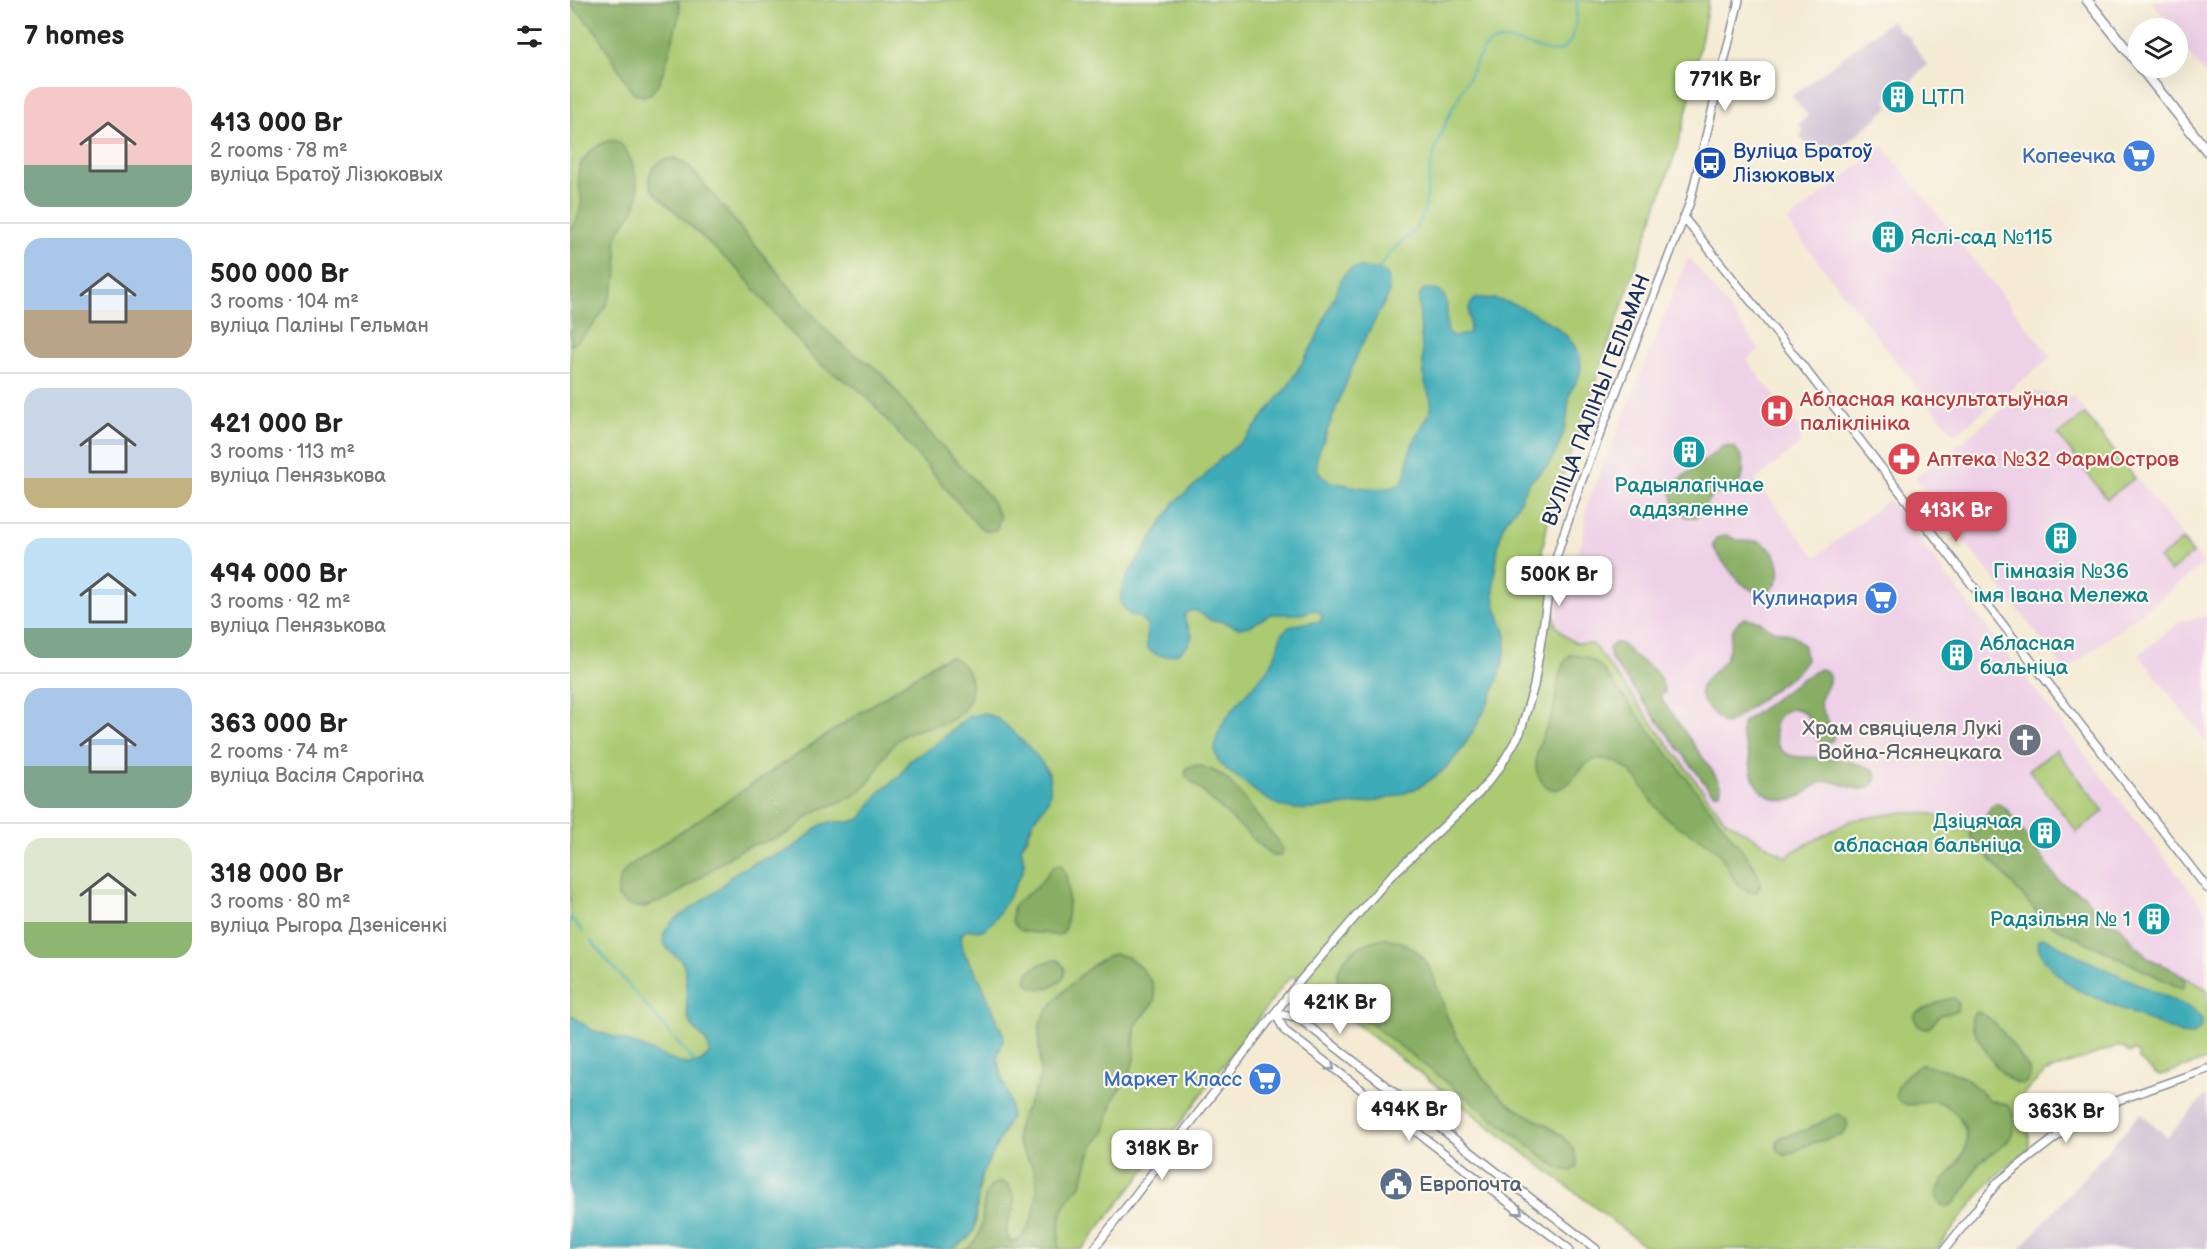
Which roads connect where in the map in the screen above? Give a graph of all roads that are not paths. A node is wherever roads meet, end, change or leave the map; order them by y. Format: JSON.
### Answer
{"nodes":[{"id":1,"x":1739,"y":0,"type":"edge"},
{"id":2,"x":2087,"y":0,"type":"edge"},
{"id":3,"x":2128,"y":51,"type":"edge"},
{"id":4,"x":2149,"y":78,"type":"edge"},
{"id":5,"x":2207,"y":151,"type":"edge"},
{"id":6,"x":1684,"y":218,"type":"junction"},
{"id":7,"x":2207,"y":888,"type":"edge"},
{"id":8,"x":1275,"y":1013,"type":"junction"},
{"id":9,"x":2207,"y":1069,"type":"edge"},
{"id":10,"x":1094,"y":1249,"type":"edge"},
{"id":11,"x":1569,"y":1249,"type":"edge"},
{"id":12,"x":1596,"y":1249,"type":"edge"},
{"id":13,"x":1944,"y":1249,"type":"edge"}],
"edges":[{"from":1,"to":6,"type":"street","name":"ВУЛІЦА ПАЛІНЫ ГЕЛЬМАН"},
{"from":2,"to":3,"type":"main road"},
{"from":4,"to":5,"type":"main road"},
{"from":6,"to":7,"type":"street"},
{"from":6,"to":8,"type":"street","name":"ВУЛІЦА ПАЛІНЫ ГЕЛЬМАН"},
{"from":8,"to":10,"type":"street","name":"ВУЛІЦА ПАЛІНЫ ГЕЛЬМАН"},
{"from":8,"to":11,"type":"street","one_way":true},
{"from":8,"to":12,"type":"street"},
{"from":9,"to":13,"type":"street"}]}
